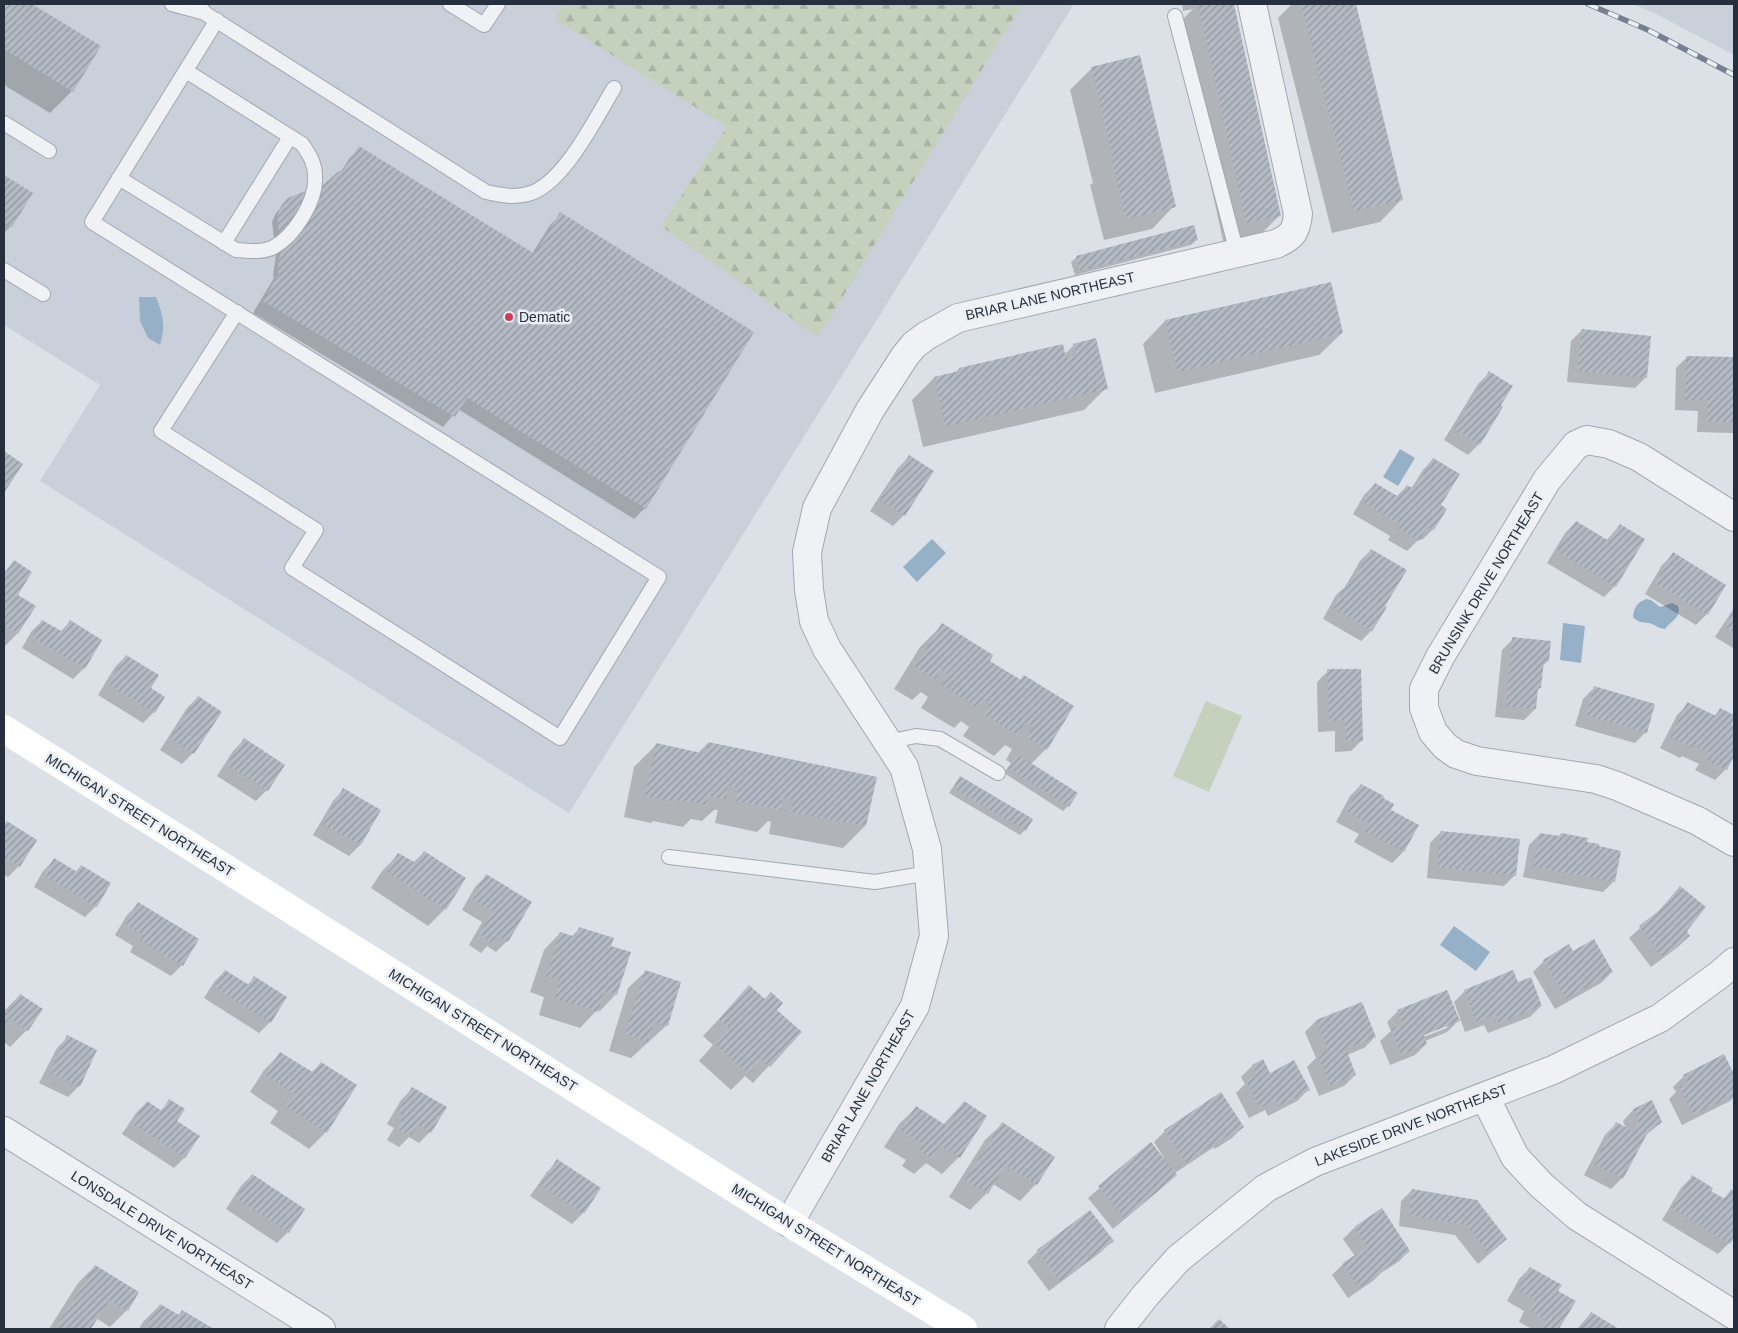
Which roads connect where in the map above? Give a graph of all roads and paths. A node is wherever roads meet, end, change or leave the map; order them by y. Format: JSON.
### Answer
{"nodes":[{"id":1,"x":172,"y":4,"type":"edge"},
{"id":2,"x":450,"y":4,"type":"edge"},
{"id":3,"x":498,"y":4,"type":"edge"},
{"id":4,"x":1252,"y":4,"type":"edge"},
{"id":5,"x":207,"y":12,"type":"edge"},
{"id":6,"x":1175,"y":16,"type":"dead end"},
{"id":7,"x":186,"y":70,"type":"junction"},
{"id":8,"x":614,"y":88,"type":"dead end"},
{"id":9,"x":4,"y":123,"type":"edge"},
{"id":10,"x":290,"y":137,"type":"junction"},
{"id":11,"x":49,"y":151,"type":"dead end"},
{"id":12,"x":119,"y":178,"type":"junction"},
{"id":13,"x":224,"y":243,"type":"junction"},
{"id":14,"x":1237,"y":253,"type":"junction"},
{"id":15,"x":4,"y":270,"type":"edge"},
{"id":16,"x":42,"y":294,"type":"dead end"},
{"id":17,"x":237,"y":312,"type":"junction"},
{"id":18,"x":1734,"y":517,"type":"edge"},
{"id":19,"x":4,"y":729,"type":"edge"},
{"id":20,"x":887,"y":742,"type":"junction"},
{"id":21,"x":998,"y":772,"type":"dead end"},
{"id":22,"x":1734,"y":842,"type":"edge"},
{"id":23,"x":669,"y":857,"type":"dead end"},
{"id":24,"x":929,"y":873,"type":"junction"},
{"id":25,"x":1734,"y":962,"type":"edge"},
{"id":26,"x":1485,"y":1097,"type":"junction"},
{"id":27,"x":4,"y":1131,"type":"edge"},
{"id":28,"x":789,"y":1223,"type":"junction"},
{"id":29,"x":1734,"y":1315,"type":"edge"},
{"id":30,"x":321,"y":1329,"type":"edge"},
{"id":31,"x":963,"y":1329,"type":"edge"},
{"id":32,"x":1119,"y":1329,"type":"edge"}],
"edges":[{"from":1,"to":5,"type":"lane"},
{"from":2,"to":3,"type":"lane"},
{"from":4,"to":14,"type":"street","name":"BRIAR LANE NORTHEAST"},
{"from":5,"to":7,"type":"lane"},
{"from":5,"to":8,"type":"lane"},
{"from":6,"to":14,"type":"lane"},
{"from":7,"to":10,"type":"lane"},
{"from":7,"to":12,"type":"lane"},
{"from":9,"to":11,"type":"lane"},
{"from":10,"to":13,"type":"lane"},
{"from":10,"to":13,"type":"lane"},
{"from":12,"to":13,"type":"lane"},
{"from":12,"to":17,"type":"lane"},
{"from":14,"to":20,"type":"street","name":"BRIAR LANE NORTHEAST"},
{"from":15,"to":16,"type":"lane"},
{"from":17,"to":17,"type":"lane"},
{"from":18,"to":22,"type":"street","name":"BRUNSINK DRIVE NORTHEAST"},
{"from":19,"to":28,"type":"main road","name":"MICHIGAN STREET NORTHEAST"},
{"from":20,"to":21,"type":"lane"},
{"from":20,"to":24,"type":"street","name":"BRIAR LANE NORTHEAST"},
{"from":23,"to":24,"type":"lane"},
{"from":24,"to":28,"type":"street","name":"BRIAR LANE NORTHEAST"},
{"from":25,"to":26,"type":"street","name":"LAKESIDE DRIVE NORTHEAST"},
{"from":26,"to":29,"type":"street"},
{"from":26,"to":32,"type":"street","name":"LAKESIDE DRIVE NORTHEAST"},
{"from":27,"to":30,"type":"street","name":"LONSDALE DRIVE NORTHEAST"},
{"from":28,"to":31,"type":"main road","name":"MICHIGAN STREET NORTHEAST"}]}
